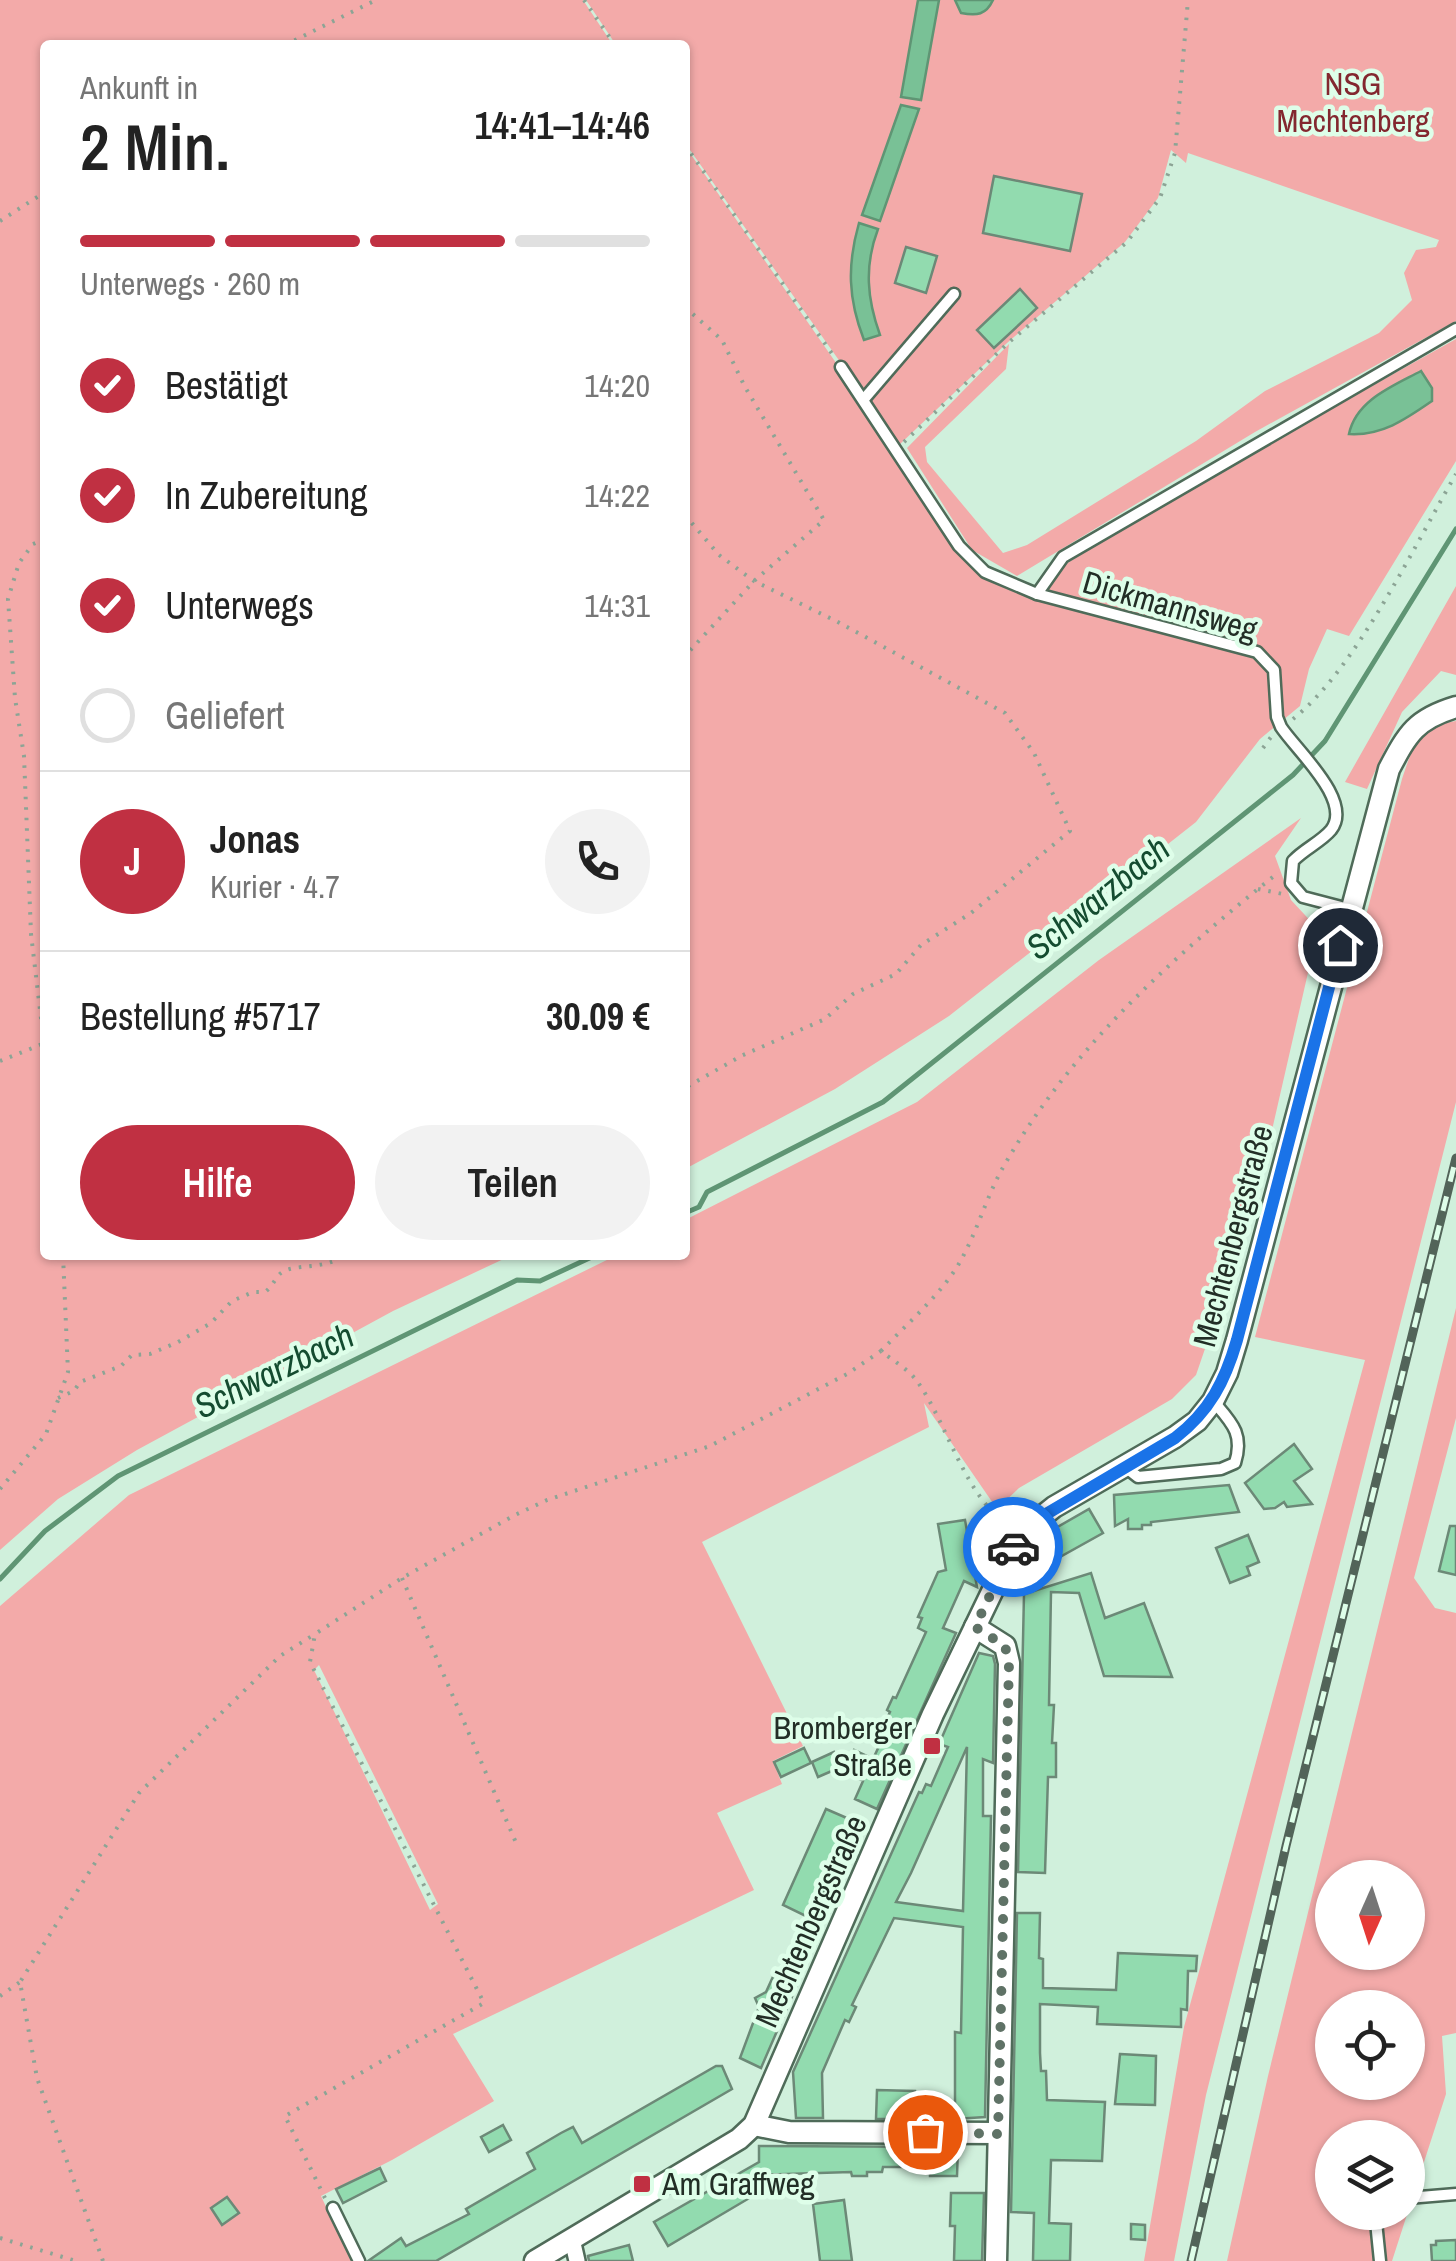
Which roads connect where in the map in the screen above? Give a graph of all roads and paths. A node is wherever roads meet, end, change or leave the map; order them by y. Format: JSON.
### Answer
{"nodes":[{"id":1,"x":376,"y":0,"type":"edge"},
{"id":2,"x":584,"y":0,"type":"edge"},
{"id":3,"x":1188,"y":0,"type":"edge"},
{"id":4,"x":295,"y":40,"type":"edge"},
{"id":5,"x":609,"y":40,"type":"edge"},
{"id":6,"x":690,"y":152,"type":"edge"},
{"id":7,"x":40,"y":195,"type":"edge"},
{"id":8,"x":0,"y":222,"type":"edge"},
{"id":9,"x":954,"y":294,"type":"dead end"},
{"id":10,"x":690,"y":311,"type":"edge"},
{"id":11,"x":1456,"y":329,"type":"edge"},
{"id":12,"x":842,"y":367,"type":"joint"},
{"id":13,"x":864,"y":399,"type":"junction"},
{"id":14,"x":895,"y":451,"type":"junction"},
{"id":15,"x":1456,"y":474,"type":"edge"},
{"id":16,"x":690,"y":520,"type":"edge"},
{"id":17,"x":40,"y":541,"type":"edge"},
{"id":18,"x":754,"y":581,"type":"junction"},
{"id":19,"x":1037,"y":594,"type":"junction"},
{"id":20,"x":690,"y":651,"type":"edge"},
{"id":21,"x":1456,"y":707,"type":"edge"},
{"id":22,"x":1284,"y":731,"type":"junction"},
{"id":23,"x":1263,"y":748,"type":"dead end"},
{"id":24,"x":1294,"y":861,"type":"junction"},
{"id":25,"x":1350,"y":909,"type":"junction"},
{"id":26,"x":40,"y":1011,"type":"edge"},
{"id":27,"x":40,"y":1044,"type":"edge"},
{"id":28,"x":0,"y":1061,"type":"edge"},
{"id":29,"x":690,"y":1085,"type":"edge"},
{"id":30,"x":63,"y":1260,"type":"edge"},
{"id":31,"x":337,"y":1260,"type":"edge"},
{"id":32,"x":881,"y":1351,"type":"junction"},
{"id":33,"x":58,"y":1398,"type":"junction"},
{"id":34,"x":1213,"y":1401,"type":"junction"},
{"id":35,"x":1124,"y":1466,"type":"junction"},
{"id":36,"x":0,"y":1489,"type":"edge"},
{"id":37,"x":1020,"y":1534,"type":"junction"},
{"id":38,"x":402,"y":1578,"type":"junction"},
{"id":39,"x":975,"y":1627,"type":"junction"},
{"id":40,"x":315,"y":1634,"type":"junction"},
{"id":41,"x":517,"y":1845,"type":"dead end"},
{"id":42,"x":20,"y":1982,"type":"junction"},
{"id":43,"x":0,"y":1996,"type":"edge"},
{"id":44,"x":754,"y":2125,"type":"junction"},
{"id":45,"x":998,"y":2134,"type":"junction"},
{"id":46,"x":1456,"y":2194,"type":"edge"},
{"id":47,"x":1425,"y":2197,"type":"edge"},
{"id":48,"x":332,"y":2208,"type":"joint"},
{"id":49,"x":1377,"y":2230,"type":"edge"},
{"id":50,"x":0,"y":2238,"type":"edge"},
{"id":51,"x":572,"y":2239,"type":"junction"},
{"id":52,"x":76,"y":2261,"type":"edge"},
{"id":53,"x":103,"y":2261,"type":"edge"},
{"id":54,"x":359,"y":2261,"type":"edge"},
{"id":55,"x":535,"y":2261,"type":"edge"},
{"id":56,"x":578,"y":2261,"type":"edge"},
{"id":57,"x":996,"y":2261,"type":"edge"},
{"id":58,"x":1380,"y":2261,"type":"edge"}],
"edges":[{"from":1,"to":4,"type":"path"},
{"from":2,"to":5,"type":"path"},
{"from":3,"to":14,"type":"path"},
{"from":6,"to":12,"type":"path"},
{"from":7,"to":8,"type":"path"},
{"from":9,"to":13,"type":"lane"},
{"from":10,"to":18,"type":"path"},
{"from":11,"to":19,"type":"lane"},
{"from":12,"to":13,"type":"lane","name":"Dickmannsweg"},
{"from":13,"to":14,"type":"lane","name":"Dickmannsweg"},
{"from":14,"to":19,"type":"lane","name":"Dickmannsweg"},
{"from":15,"to":22,"type":"path"},
{"from":16,"to":18,"type":"path"},
{"from":17,"to":26,"type":"path"},
{"from":18,"to":20,"type":"path"},
{"from":18,"to":29,"type":"path"},
{"from":19,"to":22,"type":"lane","name":"Dickmannsweg"},
{"from":21,"to":25,"type":"street","name":"Mechtenbergstraße"},
{"from":22,"to":23,"type":"path"},
{"from":22,"to":24,"type":"lane"},
{"from":24,"to":25,"type":"lane"},
{"from":24,"to":32,"type":"path"},
{"from":25,"to":34,"type":"street","name":"Mechtenbergstraße"},
{"from":27,"to":28,"type":"path"},
{"from":30,"to":33,"type":"path"},
{"from":31,"to":33,"type":"path"},
{"from":32,"to":37,"type":"path"},
{"from":32,"to":38,"type":"path"},
{"from":33,"to":36,"type":"path"},
{"from":34,"to":35,"type":"street","name":"Mechtenbergstraße"},
{"from":34,"to":35,"type":"lane"},
{"from":35,"to":37,"type":"street","name":"Mechtenbergstraße"},
{"from":37,"to":39,"type":"street","name":"Mechtenbergstraße"},
{"from":38,"to":40,"type":"path"},
{"from":38,"to":41,"type":"path"},
{"from":39,"to":44,"type":"street","name":"Mechtenbergstraße"},
{"from":39,"to":45,"type":"street"},
{"from":40,"to":42,"type":"path"},
{"from":40,"to":48,"type":"path"},
{"from":42,"to":43,"type":"path"},
{"from":42,"to":53,"type":"path"},
{"from":44,"to":45,"type":"street"},
{"from":44,"to":51,"type":"street","name":"Mechtenbergstraße"},
{"from":45,"to":57,"type":"street"},
{"from":46,"to":47,"type":"lane"},
{"from":48,"to":54,"type":"lane"},
{"from":49,"to":58,"type":"lane"},
{"from":50,"to":52,"type":"path"},
{"from":51,"to":55,"type":"street","name":"Mechtenbergstraße"},
{"from":51,"to":56,"type":"street"}]}
